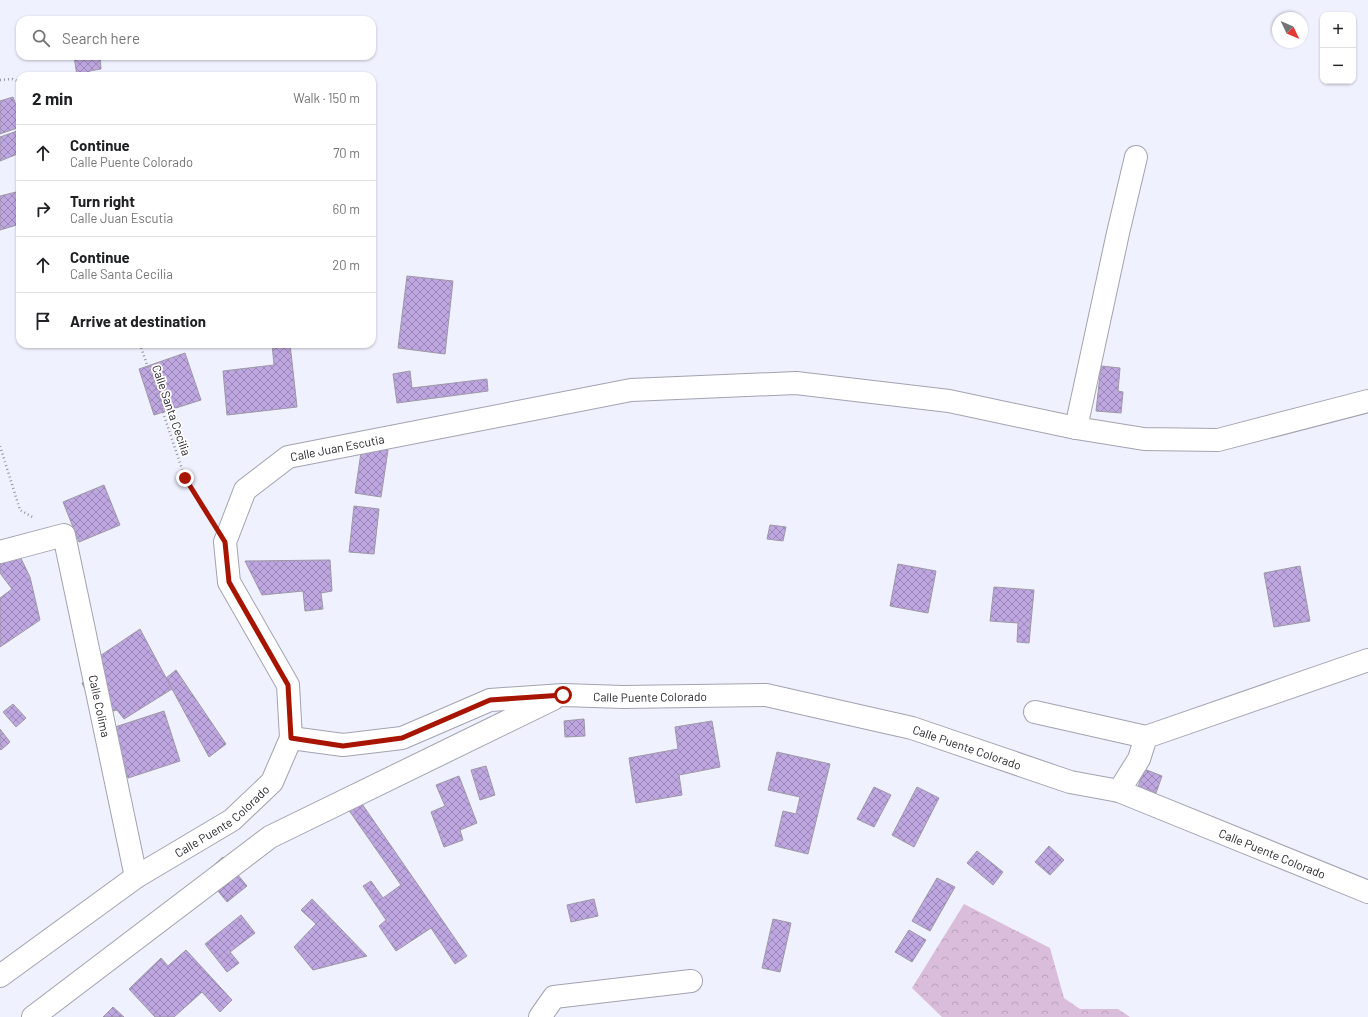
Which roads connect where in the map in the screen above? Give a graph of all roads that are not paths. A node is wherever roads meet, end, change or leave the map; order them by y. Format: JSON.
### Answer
{"nodes":[{"id":1,"x":1136,"y":157,"type":"dead end"},
{"id":2,"x":1368,"y":401,"type":"edge"},
{"id":3,"x":1076,"y":428,"type":"junction"},
{"id":4,"x":0,"y":552,"type":"edge"},
{"id":5,"x":1368,"y":660,"type":"edge"},
{"id":6,"x":563,"y":695,"type":"junction"},
{"id":7,"x":1035,"y":712,"type":"dead end"},
{"id":8,"x":1146,"y":737,"type":"junction"},
{"id":9,"x":291,"y":738,"type":"junction"},
{"id":10,"x":1119,"y":791,"type":"junction"},
{"id":11,"x":136,"y":877,"type":"junction"},
{"id":12,"x":1368,"y":892,"type":"edge"},
{"id":13,"x":0,"y":976,"type":"edge"},
{"id":14,"x":691,"y":981,"type":"dead end"},
{"id":15,"x":33,"y":1017,"type":"edge"},
{"id":16,"x":540,"y":1017,"type":"edge"}],
"edges":[{"from":1,"to":3,"type":"street"},
{"from":2,"to":3,"type":"street","name":"Calle Juan Escutia"},
{"from":3,"to":9,"type":"street","name":"Calle Juan Escutia"},
{"from":4,"to":11,"type":"street","name":"Calle Colima"},
{"from":5,"to":8,"type":"street"},
{"from":6,"to":9,"type":"street","name":"Calle Puente Colorado"},
{"from":6,"to":10,"type":"street","name":"Calle Puente Colorado"},
{"from":6,"to":15,"type":"street"},
{"from":7,"to":8,"type":"street"},
{"from":8,"to":10,"type":"street"},
{"from":9,"to":11,"type":"street","name":"Calle Puente Colorado"},
{"from":10,"to":12,"type":"street","name":"Calle Puente Colorado"},
{"from":11,"to":13,"type":"street","name":"Calle Puente Colorado"},
{"from":14,"to":16,"type":"street"}]}
